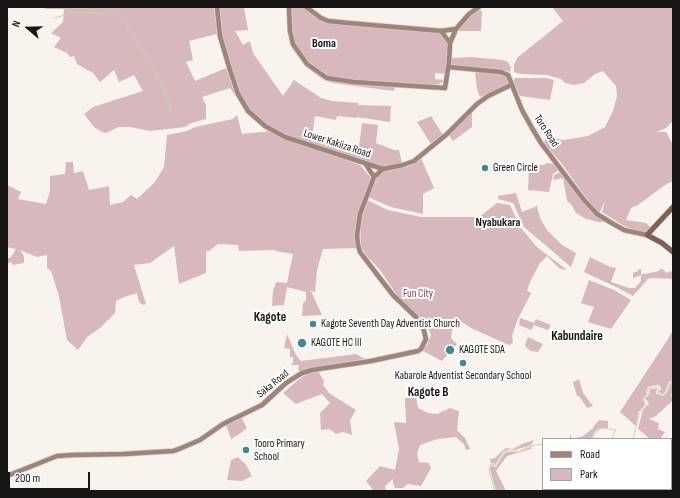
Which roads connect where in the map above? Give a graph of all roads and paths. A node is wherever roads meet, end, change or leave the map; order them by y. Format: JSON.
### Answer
{"nodes":[{"id":1,"x":217,"y":7,"type":"edge"},
{"id":2,"x":289,"y":7,"type":"edge"},
{"id":3,"x":306,"y":7,"type":"edge"},
{"id":4,"x":479,"y":7,"type":"edge"},
{"id":5,"x":456,"y":29,"type":"junction"},
{"id":6,"x":441,"y":31,"type":"junction"},
{"id":7,"x":450,"y":44,"type":"junction"},
{"id":8,"x":448,"y":67,"type":"junction"},
{"id":9,"x":511,"y":85,"type":"junction"},
{"id":10,"x":365,"y":163,"type":"junction"},
{"id":11,"x":383,"y":168,"type":"junction"},
{"id":12,"x":374,"y":177,"type":"junction"},
{"id":13,"x":673,"y":207,"type":"edge"},
{"id":14,"x":647,"y":235,"type":"junction"},
{"id":15,"x":673,"y":252,"type":"edge"},
{"id":16,"x":7,"y":476,"type":"edge"}],
"edges":[{"from":1,"to":10,"type":"main road","name":"Lower Kakiiza Road"},
{"from":2,"to":8,"type":"main road"},
{"from":3,"to":6,"type":"main road"},
{"from":4,"to":5,"type":"main road"},
{"from":5,"to":6,"type":"main road"},
{"from":5,"to":7,"type":"main road"},
{"from":6,"to":7,"type":"main road"},
{"from":7,"to":8,"type":"main road"},
{"from":8,"to":9,"type":"main road","name":"Toro Road"},
{"from":9,"to":11,"type":"main road","name":"Lower Kakiiza Road"},
{"from":9,"to":14,"type":"main road","name":"Toro Road"},
{"from":10,"to":11,"type":"main road","name":"Lower Kakiiza Road"},
{"from":10,"to":12,"type":"main road"},
{"from":11,"to":12,"type":"main road","name":"Saka Road"},
{"from":12,"to":16,"type":"main road","name":"Saka Road"},
{"from":13,"to":14,"type":"highway"},
{"from":14,"to":15,"type":"highway"}]}
